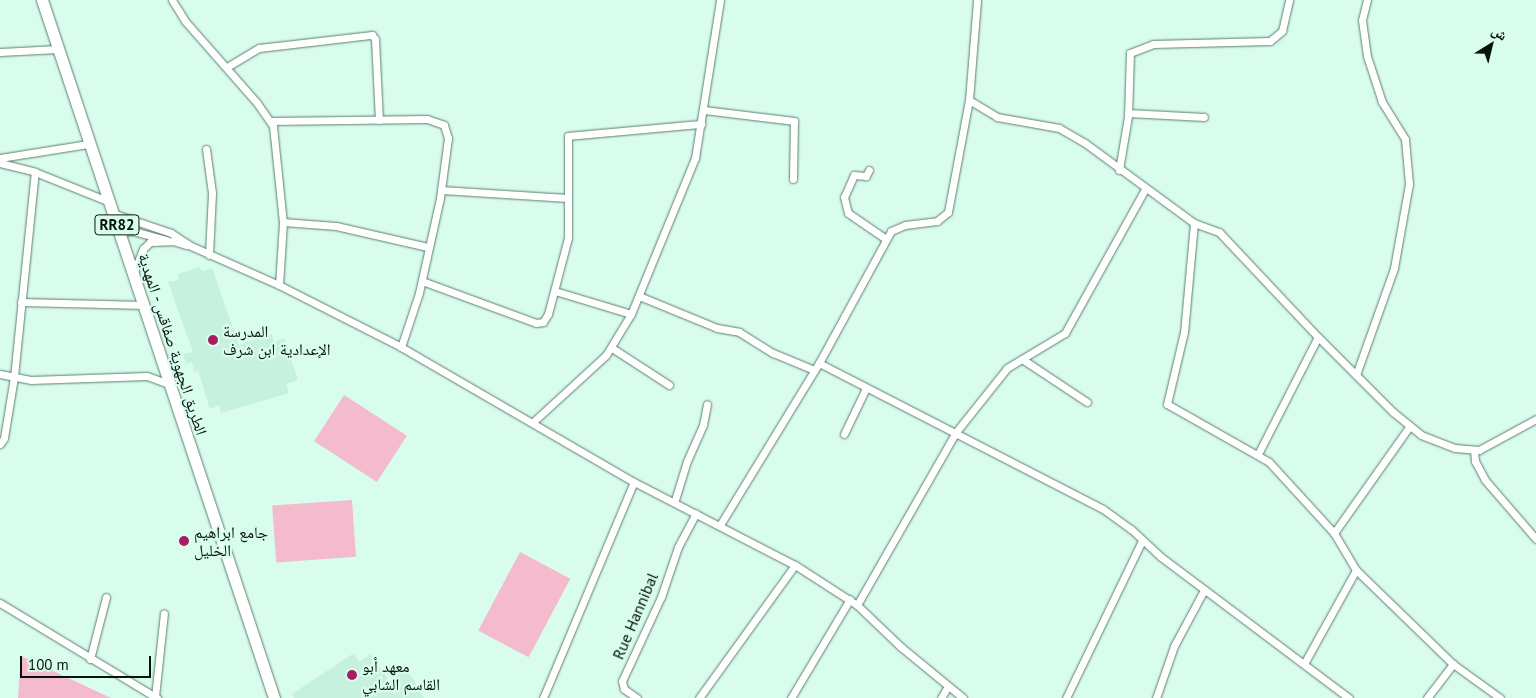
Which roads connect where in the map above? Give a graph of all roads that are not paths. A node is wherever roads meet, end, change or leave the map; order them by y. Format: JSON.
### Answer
{"nodes":[{"id":1,"x":42,"y":0,"type":"edge"},
{"id":2,"x":172,"y":0,"type":"edge"},
{"id":3,"x":720,"y":0,"type":"edge"},
{"id":4,"x":976,"y":0,"type":"edge"},
{"id":5,"x":1289,"y":0,"type":"edge"},
{"id":6,"x":1367,"y":0,"type":"edge"},
{"id":7,"x":58,"y":49,"type":"junction"},
{"id":8,"x":0,"y":52,"type":"edge"},
{"id":9,"x":227,"y":67,"type":"junction"},
{"id":10,"x":969,"y":100,"type":"junction"},
{"id":11,"x":704,"y":110,"type":"junction"},
{"id":12,"x":1128,"y":113,"type":"junction"},
{"id":13,"x":1204,"y":117,"type":"dead end"},
{"id":14,"x":379,"y":120,"type":"junction"},
{"id":15,"x":271,"y":121,"type":"junction"},
{"id":16,"x":701,"y":124,"type":"junction"},
{"id":17,"x":88,"y":144,"type":"junction"},
{"id":18,"x":206,"y":150,"type":"dead end"},
{"id":19,"x":0,"y":158,"type":"edge"},
{"id":20,"x":0,"y":163,"type":"edge"},
{"id":21,"x":869,"y":170,"type":"dead end"},
{"id":22,"x":1119,"y":170,"type":"junction"},
{"id":23,"x":35,"y":172,"type":"junction"},
{"id":24,"x":793,"y":178,"type":"dead end"},
{"id":25,"x":1145,"y":189,"type":"junction"},
{"id":26,"x":441,"y":190,"type":"junction"},
{"id":27,"x":568,"y":198,"type":"junction"},
{"id":28,"x":107,"y":201,"type":"junction"},
{"id":29,"x":112,"y":212,"type":"junction"},
{"id":30,"x":283,"y":222,"type":"junction"},
{"id":31,"x":1194,"y":223,"type":"junction"},
{"id":32,"x":119,"y":232,"type":"junction"},
{"id":33,"x":886,"y":239,"type":"junction"},
{"id":34,"x":173,"y":241,"type":"junction"},
{"id":35,"x":191,"y":246,"type":"junction"},
{"id":36,"x":428,"y":247,"type":"junction"},
{"id":37,"x":209,"y":255,"type":"junction"},
{"id":38,"x":133,"y":273,"type":"junction"},
{"id":39,"x":422,"y":281,"type":"junction"},
{"id":40,"x":279,"y":285,"type":"junction"},
{"id":41,"x":555,"y":291,"type":"junction"},
{"id":42,"x":639,"y":296,"type":"junction"},
{"id":43,"x":21,"y":302,"type":"junction"},
{"id":44,"x":145,"y":305,"type":"junction"},
{"id":45,"x":631,"y":314,"type":"junction"},
{"id":46,"x":1318,"y":337,"type":"junction"},
{"id":47,"x":401,"y":347,"type":"junction"},
{"id":48,"x":612,"y":348,"type":"junction"},
{"id":49,"x":1022,"y":359,"type":"junction"},
{"id":50,"x":819,"y":363,"type":"junction"},
{"id":51,"x":814,"y":370,"type":"junction"},
{"id":52,"x":0,"y":374,"type":"edge"},
{"id":53,"x":1356,"y":375,"type":"junction"},
{"id":54,"x":14,"y":377,"type":"junction"},
{"id":55,"x":169,"y":384,"type":"junction"},
{"id":56,"x":669,"y":385,"type":"dead end"},
{"id":57,"x":866,"y":388,"type":"junction"},
{"id":58,"x":1087,"y":402,"type":"dead end"},
{"id":59,"x":707,"y":404,"type":"dead end"},
{"id":60,"x":1536,"y":419,"type":"edge"},
{"id":61,"x":533,"y":422,"type":"junction"},
{"id":62,"x":1409,"y":427,"type":"junction"},
{"id":63,"x":956,"y":432,"type":"junction"},
{"id":64,"x":844,"y":434,"type":"dead end"},
{"id":65,"x":0,"y":444,"type":"edge"},
{"id":66,"x":1474,"y":450,"type":"junction"},
{"id":67,"x":1258,"y":454,"type":"junction"},
{"id":68,"x":634,"y":482,"type":"junction"},
{"id":69,"x":674,"y":500,"type":"junction"},
{"id":70,"x":696,"y":513,"type":"junction"},
{"id":71,"x":720,"y":525,"type":"junction"},
{"id":72,"x":1334,"y":533,"type":"junction"},
{"id":73,"x":1536,"y":539,"type":"edge"},
{"id":74,"x":1142,"y":541,"type":"junction"},
{"id":75,"x":795,"y":565,"type":"junction"},
{"id":76,"x":1356,"y":570,"type":"junction"},
{"id":77,"x":1204,"y":590,"type":"junction"},
{"id":78,"x":106,"y":597,"type":"dead end"},
{"id":79,"x":850,"y":599,"type":"junction"},
{"id":80,"x":0,"y":604,"type":"edge"},
{"id":81,"x":857,"y":605,"type":"junction"},
{"id":82,"x":164,"y":613,"type":"dead end"},
{"id":83,"x":90,"y":659,"type":"junction"},
{"id":84,"x":1305,"y":662,"type":"junction"},
{"id":85,"x":1453,"y":664,"type":"junction"},
{"id":86,"x":948,"y":686,"type":"junction"},
{"id":87,"x":156,"y":697,"type":"edge"},
{"id":88,"x":274,"y":698,"type":"edge"},
{"id":89,"x":543,"y":698,"type":"edge"},
{"id":90,"x":637,"y":698,"type":"edge"},
{"id":91,"x":699,"y":698,"type":"edge"},
{"id":92,"x":791,"y":698,"type":"edge"},
{"id":93,"x":942,"y":698,"type":"edge"},
{"id":94,"x":963,"y":698,"type":"edge"},
{"id":95,"x":1066,"y":698,"type":"edge"},
{"id":96,"x":1156,"y":698,"type":"edge"},
{"id":97,"x":1349,"y":698,"type":"edge"},
{"id":98,"x":1427,"y":698,"type":"edge"},
{"id":99,"x":1500,"y":698,"type":"edge"}],
"edges":[{"from":1,"to":7,"type":"main road","name":"الطريق الجهوية صفاقس - المهدية","number":"RR82"},
{"from":2,"to":9,"type":"street"},
{"from":3,"to":11,"type":"street"},
{"from":4,"to":10,"type":"street"},
{"from":5,"to":12,"type":"street"},
{"from":6,"to":53,"type":"street"},
{"from":7,"to":8,"type":"street"},
{"from":7,"to":17,"type":"main road","name":"الطريق الجهوية صفاقس - المهدية","number":"RR82"},
{"from":9,"to":14,"type":"street"},
{"from":9,"to":15,"type":"street"},
{"from":10,"to":22,"type":"street"},
{"from":10,"to":33,"type":"street"},
{"from":11,"to":16,"type":"street"},
{"from":11,"to":24,"type":"street"},
{"from":12,"to":13,"type":"street"},
{"from":12,"to":22,"type":"street"},
{"from":14,"to":15,"type":"street"},
{"from":14,"to":26,"type":"street"},
{"from":15,"to":30,"type":"street"},
{"from":16,"to":27,"type":"street"},
{"from":16,"to":42,"type":"street"},
{"from":17,"to":19,"type":"street"},
{"from":17,"to":28,"type":"main road","name":"الطريق الجهوية صفاقس - المهدية","number":"RR82"},
{"from":18,"to":37,"type":"street"},
{"from":20,"to":23,"type":"street"},
{"from":21,"to":33,"type":"street"},
{"from":22,"to":25,"type":"street"},
{"from":23,"to":28,"type":"street"},
{"from":23,"to":43,"type":"street"},
{"from":25,"to":31,"type":"street"},
{"from":25,"to":49,"type":"street"},
{"from":26,"to":27,"type":"street"},
{"from":26,"to":36,"type":"street"},
{"from":27,"to":41,"type":"street"},
{"from":28,"to":29,"type":"main road","name":"الطريق الجهوية صفاقس - المهدية","number":"RR82"},
{"from":29,"to":32,"type":"main road","name":"الطريق الجهوية صفاقس - المهدية","number":"RR82"},
{"from":29,"to":35,"type":"street"},
{"from":30,"to":36,"type":"street"},
{"from":30,"to":40,"type":"street"},
{"from":31,"to":46,"type":"street"},
{"from":31,"to":67,"type":"street"},
{"from":32,"to":34,"type":"street"},
{"from":32,"to":38,"type":"main road","name":"الطريق الجهوية صفاقس - المهدية","number":"RR82"},
{"from":33,"to":50,"type":"street"},
{"from":34,"to":35,"type":"street"},
{"from":34,"to":38,"type":"street"},
{"from":35,"to":37,"type":"street"},
{"from":36,"to":39,"type":"street"},
{"from":37,"to":40,"type":"street"},
{"from":38,"to":44,"type":"main road","name":"الطريق الجهوية صفاقس - المهدية","number":"RR82"},
{"from":39,"to":41,"type":"street"},
{"from":39,"to":47,"type":"street"},
{"from":40,"to":47,"type":"street"},
{"from":41,"to":45,"type":"street"},
{"from":42,"to":45,"type":"street"},
{"from":42,"to":51,"type":"street"},
{"from":43,"to":44,"type":"street"},
{"from":43,"to":54,"type":"street"},
{"from":44,"to":55,"type":"main road","name":"الطريق الجهوية صفاقس - المهدية","number":"RR82"},
{"from":45,"to":48,"type":"street"},
{"from":46,"to":53,"type":"street"},
{"from":46,"to":67,"type":"street"},
{"from":47,"to":61,"type":"street"},
{"from":48,"to":56,"type":"street"},
{"from":48,"to":61,"type":"street"},
{"from":49,"to":58,"type":"street"},
{"from":49,"to":63,"type":"street"},
{"from":50,"to":51,"type":"street"},
{"from":50,"to":57,"type":"street"},
{"from":51,"to":71,"type":"street"},
{"from":52,"to":54,"type":"street"},
{"from":53,"to":62,"type":"street"},
{"from":54,"to":55,"type":"street"},
{"from":54,"to":65,"type":"street"},
{"from":55,"to":88,"type":"main road","name":"الطريق الجهوية صفاقس - المهدية","number":"RR82"},
{"from":57,"to":63,"type":"street"},
{"from":57,"to":64,"type":"street"},
{"from":59,"to":69,"type":"street"},
{"from":60,"to":66,"type":"street"},
{"from":61,"to":68,"type":"street"},
{"from":62,"to":66,"type":"street"},
{"from":62,"to":72,"type":"street"},
{"from":63,"to":74,"type":"street"},
{"from":63,"to":81,"type":"street"},
{"from":66,"to":73,"type":"street"},
{"from":67,"to":72,"type":"street"},
{"from":68,"to":69,"type":"street"},
{"from":68,"to":89,"type":"street"},
{"from":69,"to":70,"type":"street"},
{"from":70,"to":71,"type":"street"},
{"from":70,"to":90,"type":"street","name":"Rue Hannibal"},
{"from":71,"to":75,"type":"street"},
{"from":72,"to":76,"type":"street"},
{"from":74,"to":77,"type":"street"},
{"from":74,"to":95,"type":"street"},
{"from":75,"to":79,"type":"street"},
{"from":75,"to":91,"type":"street"},
{"from":76,"to":84,"type":"street"},
{"from":76,"to":85,"type":"street"},
{"from":77,"to":84,"type":"street"},
{"from":77,"to":96,"type":"street"},
{"from":78,"to":83,"type":"street"},
{"from":79,"to":81,"type":"street"},
{"from":79,"to":92,"type":"street"},
{"from":80,"to":83,"type":"street"},
{"from":81,"to":86,"type":"street"},
{"from":82,"to":87,"type":"street"},
{"from":83,"to":87,"type":"street"},
{"from":84,"to":97,"type":"street"},
{"from":85,"to":98,"type":"street"},
{"from":85,"to":99,"type":"street"},
{"from":86,"to":93,"type":"street"},
{"from":86,"to":94,"type":"street"}]}
